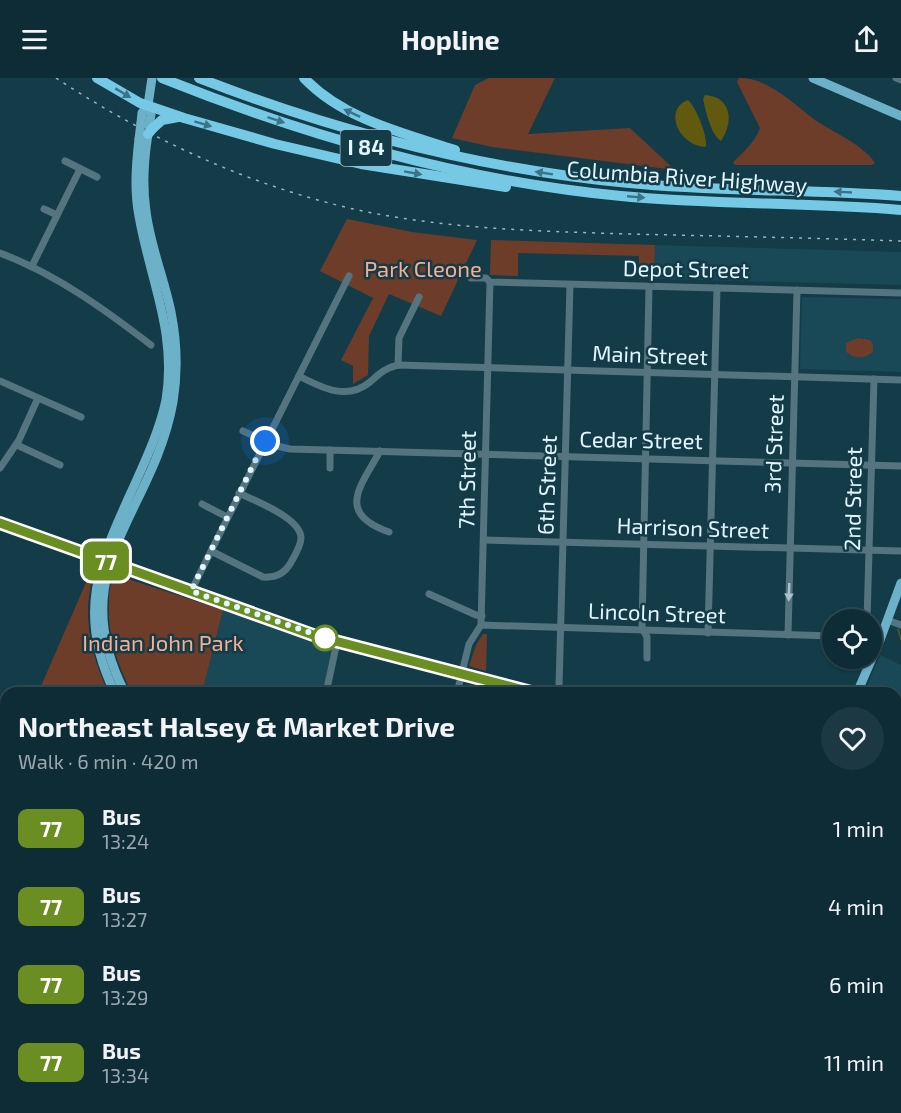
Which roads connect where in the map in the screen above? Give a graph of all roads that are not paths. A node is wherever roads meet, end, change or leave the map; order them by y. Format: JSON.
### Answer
{"nodes":[{"id":1,"x":98,"y":78,"type":"edge"},
{"id":2,"x":152,"y":78,"type":"edge"},
{"id":3,"x":162,"y":78,"type":"edge"},
{"id":4,"x":199,"y":78,"type":"edge"},
{"id":5,"x":304,"y":78,"type":"edge"},
{"id":6,"x":813,"y":78,"type":"edge"},
{"id":7,"x":896,"y":78,"type":"edge"},
{"id":8,"x":901,"y":80,"type":"edge"},
{"id":9,"x":148,"y":105,"type":"junction"},
{"id":10,"x":901,"y":116,"type":"edge"},
{"id":11,"x":184,"y":118,"type":"junction"},
{"id":12,"x":146,"y":132,"type":"junction"},
{"id":13,"x":64,"y":161,"type":"dead end"},
{"id":14,"x":506,"y":166,"type":"junction"},
{"id":15,"x":80,"y":168,"type":"junction"},
{"id":16,"x":97,"y":177,"type":"dead end"},
{"id":17,"x":578,"y":192,"type":"junction"},
{"id":18,"x":901,"y":196,"type":"edge"},
{"id":19,"x":44,"y":209,"type":"dead end"},
{"id":20,"x":901,"y":210,"type":"edge"},
{"id":21,"x":57,"y":215,"type":"junction"},
{"id":22,"x":0,"y":253,"type":"edge"},
{"id":23,"x":32,"y":266,"type":"junction"},
{"id":24,"x":349,"y":276,"type":"dead end"},
{"id":25,"x":471,"y":278,"type":"dead end"},
{"id":26,"x":490,"y":282,"type":"junction"},
{"id":27,"x":570,"y":285,"type":"junction"},
{"id":28,"x":649,"y":286,"type":"junction"},
{"id":29,"x":717,"y":288,"type":"junction"},
{"id":30,"x":796,"y":290,"type":"junction"},
{"id":31,"x":901,"y":293,"type":"edge"},
{"id":32,"x":419,"y":297,"type":"dead end"},
{"id":33,"x":151,"y":345,"type":"dead end"},
{"id":34,"x":398,"y":365,"type":"junction"},
{"id":35,"x":488,"y":368,"type":"junction"},
{"id":36,"x":568,"y":371,"type":"junction"},
{"id":37,"x":646,"y":373,"type":"junction"},
{"id":38,"x":714,"y":375,"type":"junction"},
{"id":39,"x":299,"y":376,"type":"junction"},
{"id":40,"x":794,"y":376,"type":"junction"},
{"id":41,"x":874,"y":379,"type":"junction"},
{"id":42,"x":901,"y":380,"type":"edge"},
{"id":43,"x":0,"y":381,"type":"edge"},
{"id":44,"x":38,"y":398,"type":"junction"},
{"id":45,"x":81,"y":417,"type":"dead end"},
{"id":46,"x":243,"y":431,"type":"dead end"},
{"id":47,"x":265,"y":441,"type":"junction"},
{"id":48,"x":17,"y":445,"type":"junction"},
{"id":49,"x":330,"y":450,"type":"junction"},
{"id":50,"x":380,"y":452,"type":"junction"},
{"id":51,"x":486,"y":455,"type":"junction"},
{"id":52,"x":566,"y":456,"type":"junction"},
{"id":53,"x":645,"y":459,"type":"junction"},
{"id":54,"x":712,"y":459,"type":"junction"},
{"id":55,"x":791,"y":461,"type":"junction"},
{"id":56,"x":60,"y":465,"type":"dead end"},
{"id":57,"x":871,"y":465,"type":"junction"},
{"id":58,"x":901,"y":465,"type":"edge"},
{"id":59,"x":0,"y":468,"type":"edge"},
{"id":60,"x":330,"y":468,"type":"dead end"},
{"id":61,"x":239,"y":493,"type":"junction"},
{"id":62,"x":202,"y":504,"type":"dead end"},
{"id":63,"x":227,"y":517,"type":"junction"},
{"id":64,"x":0,"y":523,"type":"edge"},
{"id":65,"x":389,"y":532,"type":"dead end"},
{"id":66,"x":484,"y":540,"type":"junction"},
{"id":67,"x":563,"y":542,"type":"junction"},
{"id":68,"x":643,"y":544,"type":"junction"},
{"id":69,"x":710,"y":546,"type":"junction"},
{"id":70,"x":789,"y":549,"type":"junction"},
{"id":71,"x":869,"y":550,"type":"junction"},
{"id":72,"x":211,"y":551,"type":"junction"},
{"id":73,"x":901,"y":551,"type":"edge"},
{"id":74,"x":106,"y":561,"type":"junction"},
{"id":75,"x":901,"y":583,"type":"edge"},
{"id":76,"x":191,"y":591,"type":"junction"},
{"id":77,"x":429,"y":594,"type":"dead end"},
{"id":78,"x":867,"y":609,"type":"edge"},
{"id":79,"x":482,"y":616,"type":"junction"},
{"id":80,"x":895,"y":622,"type":"edge"},
{"id":81,"x":482,"y":625,"type":"junction"},
{"id":82,"x":561,"y":628,"type":"junction"},
{"id":83,"x":644,"y":632,"type":"junction"},
{"id":84,"x":708,"y":633,"type":"junction"},
{"id":85,"x":882,"y":634,"type":"edge"},
{"id":86,"x":788,"y":635,"type":"junction"},
{"id":87,"x":822,"y":636,"type":"edge"},
{"id":88,"x":337,"y":642,"type":"junction"},
{"id":89,"x":646,"y":658,"type":"dead end"},
{"id":90,"x":865,"y":669,"type":"edge"},
{"id":91,"x":461,"y":674,"type":"junction"},
{"id":92,"x":114,"y":687,"type":"edge"},
{"id":93,"x":122,"y":687,"type":"edge"},
{"id":94,"x":327,"y":687,"type":"edge"},
{"id":95,"x":458,"y":687,"type":"edge"},
{"id":96,"x":512,"y":687,"type":"edge"},
{"id":97,"x":559,"y":687,"type":"dead end"},
{"id":98,"x":858,"y":687,"type":"edge"}],
"edges":[{"from":1,"to":9,"type":"highway","one_way":true},
{"from":2,"to":9,"type":"main road"},
{"from":3,"to":17,"type":"highway","name":"Columbia River Highway","number":"I 84","one_way":true},
{"from":4,"to":14,"type":"highway","name":"Columbia River Highway","number":"I 84"},
{"from":14,"to":5,"type":"highway","one_way":true},
{"from":6,"to":10,"type":"main road"},
{"from":7,"to":8,"type":"street"},
{"from":9,"to":11,"type":"highway"},
{"from":9,"to":12,"type":"main road"},
{"from":11,"to":12,"type":"highway"},
{"from":11,"to":17,"type":"highway","one_way":true},
{"from":12,"to":74,"type":"main road"},
{"from":13,"to":15,"type":"street"},
{"from":18,"to":14,"type":"highway","name":"Columbia River Highway","number":"I 84","one_way":true},
{"from":15,"to":16,"type":"street"},
{"from":15,"to":21,"type":"street"},
{"from":17,"to":20,"type":"highway","name":"Columbia River Highway","number":"I 84","one_way":true},
{"from":19,"to":21,"type":"street"},
{"from":21,"to":23,"type":"street"},
{"from":22,"to":23,"type":"street"},
{"from":23,"to":33,"type":"street"},
{"from":24,"to":39,"type":"street"},
{"from":25,"to":26,"type":"street","name":"Depot Street"},
{"from":26,"to":27,"type":"street","name":"Depot Street"},
{"from":26,"to":35,"type":"street","name":"7th Street"},
{"from":27,"to":28,"type":"street","name":"Depot Street"},
{"from":27,"to":36,"type":"street","name":"6th Street"},
{"from":28,"to":29,"type":"street","name":"Depot Street"},
{"from":28,"to":37,"type":"street"},
{"from":29,"to":30,"type":"street","name":"Depot Street"},
{"from":29,"to":38,"type":"street"},
{"from":30,"to":31,"type":"street","name":"Depot Street"},
{"from":30,"to":40,"type":"street","name":"3rd Street"},
{"from":32,"to":34,"type":"street"},
{"from":34,"to":35,"type":"street","name":"Main Street"},
{"from":34,"to":39,"type":"street"},
{"from":35,"to":36,"type":"street","name":"Main Street"},
{"from":35,"to":51,"type":"street","name":"7th Street"},
{"from":36,"to":37,"type":"street","name":"Main Street"},
{"from":36,"to":52,"type":"street","name":"6th Street"},
{"from":37,"to":38,"type":"street","name":"Main Street"},
{"from":37,"to":53,"type":"street"},
{"from":38,"to":40,"type":"street","name":"Main Street"},
{"from":38,"to":54,"type":"street"},
{"from":39,"to":47,"type":"street"},
{"from":40,"to":41,"type":"street","name":"Main Street"},
{"from":40,"to":55,"type":"street","name":"3rd Street"},
{"from":41,"to":42,"type":"street","name":"Main Street"},
{"from":41,"to":57,"type":"street","name":"2nd Street"},
{"from":43,"to":44,"type":"street"},
{"from":44,"to":45,"type":"street"},
{"from":44,"to":48,"type":"street"},
{"from":46,"to":47,"type":"street","name":"Cedar Street"},
{"from":47,"to":49,"type":"street","name":"Cedar Street"},
{"from":47,"to":61,"type":"street"},
{"from":48,"to":56,"type":"street"},
{"from":48,"to":59,"type":"street"},
{"from":49,"to":50,"type":"street","name":"Cedar Street"},
{"from":49,"to":60,"type":"street"},
{"from":50,"to":51,"type":"street","name":"Cedar Street"},
{"from":50,"to":65,"type":"street"},
{"from":51,"to":52,"type":"street","name":"Cedar Street"},
{"from":51,"to":66,"type":"street","name":"7th Street"},
{"from":52,"to":53,"type":"street","name":"Cedar Street"},
{"from":52,"to":67,"type":"street","name":"6th Street"},
{"from":53,"to":54,"type":"street","name":"Cedar Street"},
{"from":53,"to":68,"type":"street"},
{"from":54,"to":55,"type":"street","name":"Cedar Street"},
{"from":54,"to":69,"type":"street"},
{"from":55,"to":57,"type":"street","name":"Cedar Street"},
{"from":55,"to":70,"type":"street","name":"3rd Street"},
{"from":57,"to":58,"type":"street","name":"Cedar Street"},
{"from":57,"to":71,"type":"street","name":"2nd Street"},
{"from":61,"to":63,"type":"street"},
{"from":61,"to":72,"type":"street"},
{"from":62,"to":63,"type":"street"},
{"from":63,"to":72,"type":"street"},
{"from":64,"to":74,"type":"street"},
{"from":66,"to":67,"type":"street","name":"Harrison Street"},
{"from":66,"to":79,"type":"street","name":"7th Street"},
{"from":67,"to":68,"type":"street","name":"Harrison Street"},
{"from":67,"to":82,"type":"street","name":"6th Street"},
{"from":68,"to":69,"type":"street","name":"Harrison Street"},
{"from":68,"to":83,"type":"street"},
{"from":69,"to":70,"type":"street","name":"Harrison Street"},
{"from":69,"to":84,"type":"street"},
{"from":70,"to":71,"type":"street","name":"Harrison Street"},
{"from":70,"to":86,"type":"street","name":"3rd Street","one_way":true},
{"from":71,"to":73,"type":"street","name":"Harrison Street"},
{"from":71,"to":78,"type":"street","name":"2nd Street"},
{"from":72,"to":76,"type":"street"},
{"from":74,"to":76,"type":"main road"},
{"from":74,"to":92,"type":"main road"},
{"from":74,"to":93,"type":"main road"},
{"from":75,"to":80,"type":"main road"},
{"from":76,"to":88,"type":"main road"},
{"from":77,"to":79,"type":"street"},
{"from":79,"to":81,"type":"street","name":"7th Street"},
{"from":80,"to":85,"type":"main road"},
{"from":81,"to":82,"type":"street","name":"Lincoln Street"},
{"from":81,"to":91,"type":"street","name":"7th Street"},
{"from":82,"to":83,"type":"street","name":"Lincoln Street"},
{"from":82,"to":97,"type":"street","name":"6th Street"},
{"from":83,"to":84,"type":"street","name":"Lincoln Street"},
{"from":83,"to":89,"type":"street"},
{"from":84,"to":86,"type":"street","name":"Lincoln Street"},
{"from":86,"to":87,"type":"street","name":"Lincoln Street"},
{"from":88,"to":91,"type":"main road"},
{"from":88,"to":94,"type":"street"},
{"from":90,"to":98,"type":"main road"},
{"from":91,"to":95,"type":"street","name":"7th Street"},
{"from":91,"to":96,"type":"main road"}]}
